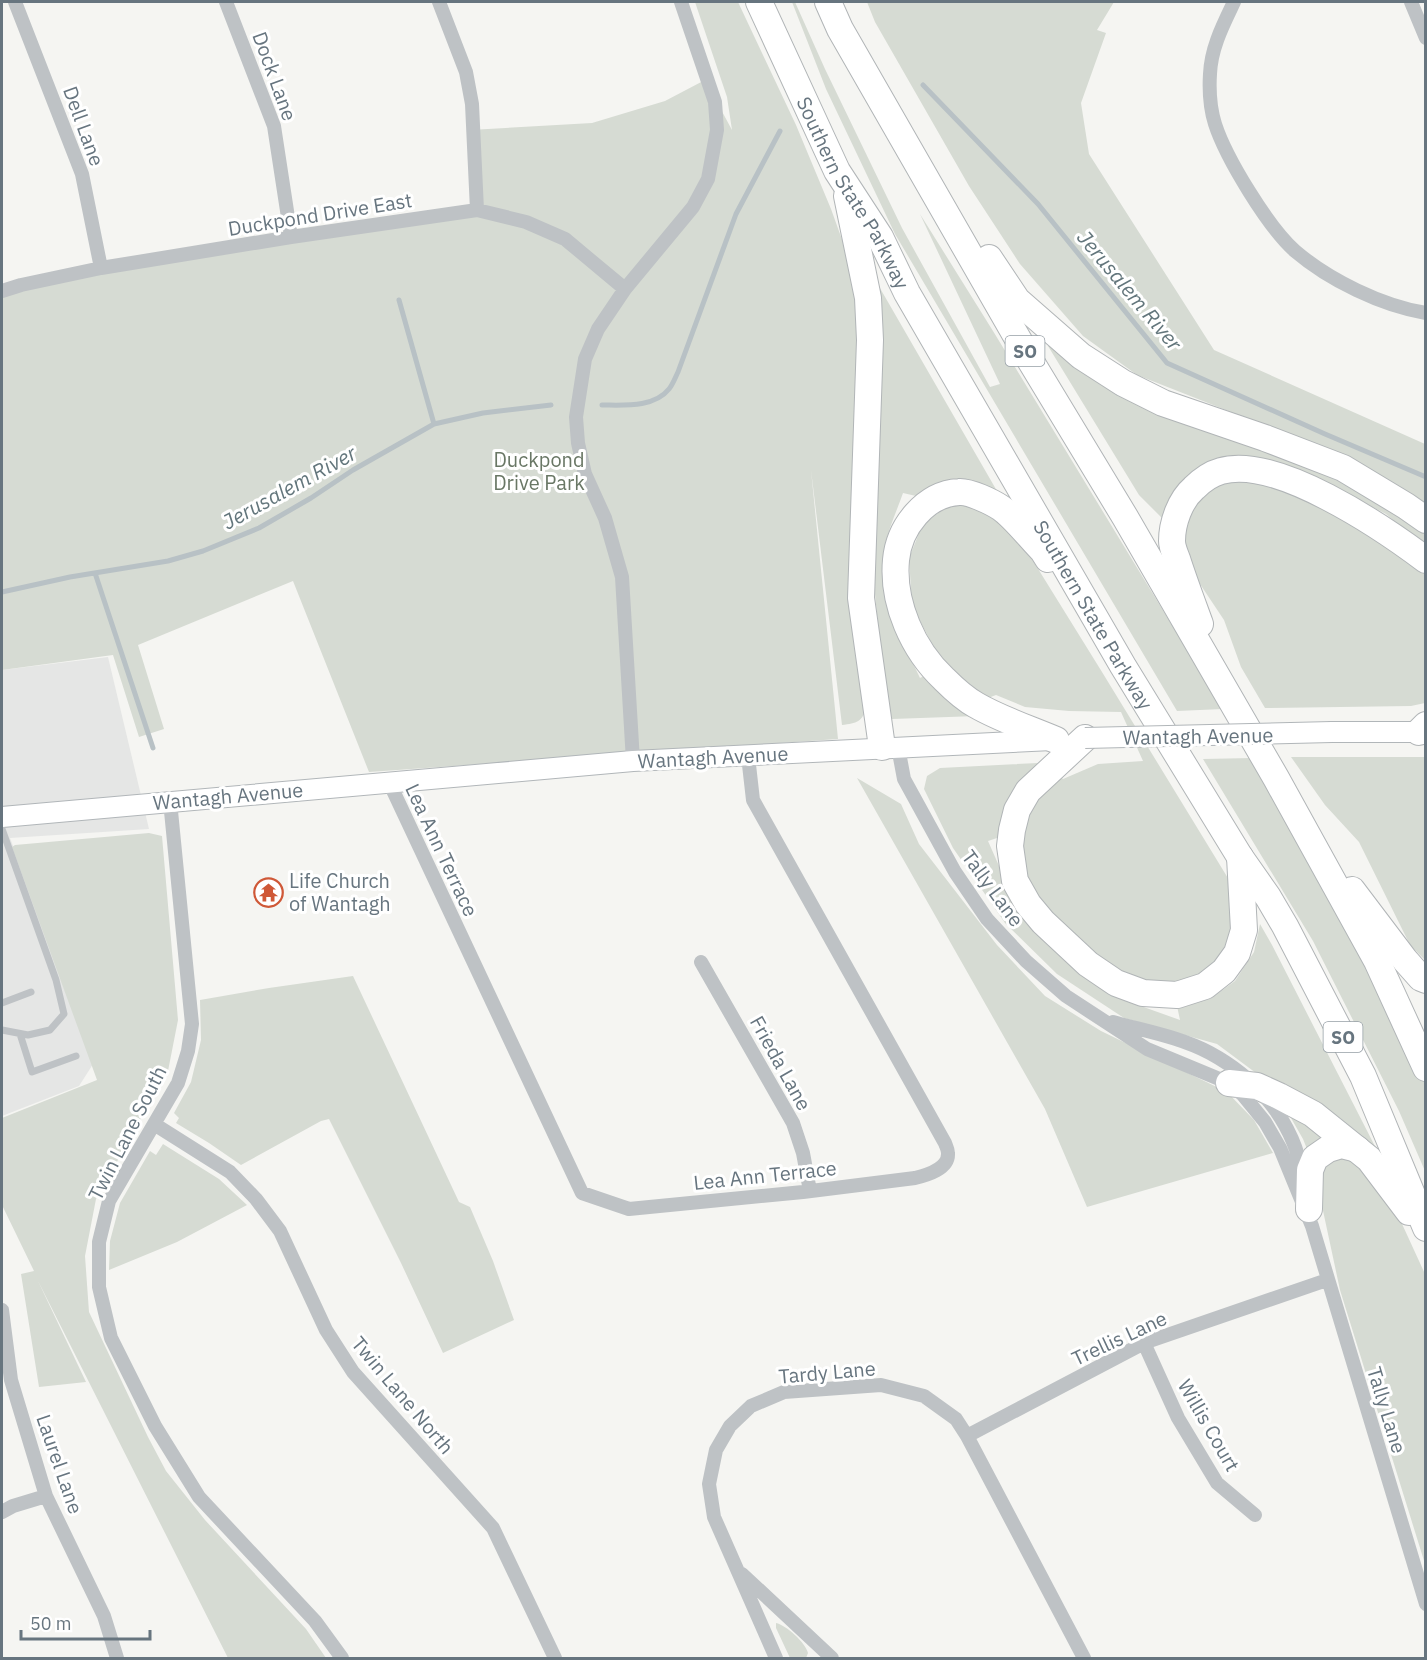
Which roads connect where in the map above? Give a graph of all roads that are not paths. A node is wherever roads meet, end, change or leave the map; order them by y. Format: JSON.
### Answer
{"nodes":[{"id":1,"x":15,"y":2,"type":"edge"},
{"id":2,"x":226,"y":2,"type":"edge"},
{"id":3,"x":439,"y":2,"type":"edge"},
{"id":4,"x":681,"y":2,"type":"edge"},
{"id":5,"x":759,"y":2,"type":"edge"},
{"id":6,"x":828,"y":2,"type":"edge"},
{"id":7,"x":1234,"y":2,"type":"edge"},
{"id":8,"x":1411,"y":2,"type":"edge"},
{"id":9,"x":840,"y":29,"type":"junction"},
{"id":10,"x":1425,"y":38,"type":"edge"},
{"id":11,"x":843,"y":181,"type":"junction"},
{"id":12,"x":477,"y":210,"type":"junction"},
{"id":13,"x":291,"y":237,"type":"junction"},
{"id":14,"x":101,"y":268,"type":"junction"},
{"id":15,"x":625,"y":289,"type":"junction"},
{"id":16,"x":2,"y":291,"type":"edge"},
{"id":17,"x":1425,"y":313,"type":"edge"},
{"id":18,"x":1425,"y":520,"type":"edge"},
{"id":19,"x":1425,"y":560,"type":"edge"},
{"id":20,"x":1123,"y":666,"type":"junction"},
{"id":21,"x":1228,"y":696,"type":"junction"},
{"id":22,"x":1423,"y":730,"type":"edge"},
{"id":23,"x":1086,"y":738,"type":"junction"},
{"id":24,"x":1056,"y":740,"type":"junction"},
{"id":25,"x":890,"y":747,"type":"junction"},
{"id":26,"x":748,"y":756,"type":"junction"},
{"id":27,"x":633,"y":761,"type":"junction"},
{"id":28,"x":1276,"y":778,"type":"junction"},
{"id":29,"x":389,"y":782,"type":"junction"},
{"id":30,"x":170,"y":801,"type":"junction"},
{"id":31,"x":2,"y":817,"type":"edge"},
{"id":32,"x":2,"y":829,"type":"edge"},
{"id":33,"x":1240,"y":857,"type":"junction"},
{"id":34,"x":701,"y":962,"type":"dead end"},
{"id":35,"x":1425,"y":980,"type":"edge"},
{"id":36,"x":31,"y":992,"type":"dead end"},
{"id":37,"x":2,"y":1003,"type":"edge"},
{"id":38,"x":1102,"y":1019,"type":"junction"},
{"id":39,"x":2,"y":1030,"type":"edge"},
{"id":40,"x":20,"y":1034,"type":"junction"},
{"id":41,"x":76,"y":1056,"type":"dead end"},
{"id":42,"x":1425,"y":1068,"type":"edge"},
{"id":43,"x":1229,"y":1083,"type":"junction"},
{"id":44,"x":1257,"y":1086,"type":"junction"},
{"id":45,"x":154,"y":1124,"type":"junction"},
{"id":46,"x":1357,"y":1149,"type":"junction"},
{"id":47,"x":810,"y":1191,"type":"junction"},
{"id":48,"x":1310,"y":1218,"type":"junction"},
{"id":49,"x":1425,"y":1228,"type":"edge"},
{"id":50,"x":1425,"y":1234,"type":"edge"},
{"id":51,"x":1327,"y":1280,"type":"junction"},
{"id":52,"x":2,"y":1310,"type":"edge"},
{"id":53,"x":1144,"y":1343,"type":"junction"},
{"id":54,"x":967,"y":1436,"type":"junction"},
{"id":55,"x":46,"y":1496,"type":"junction"},
{"id":56,"x":2,"y":1512,"type":"edge"},
{"id":57,"x":1255,"y":1515,"type":"dead end"},
{"id":58,"x":739,"y":1571,"type":"junction"},
{"id":59,"x":1425,"y":1604,"type":"edge"},
{"id":60,"x":117,"y":1659,"type":"edge"},
{"id":61,"x":342,"y":1659,"type":"edge"},
{"id":62,"x":555,"y":1659,"type":"edge"},
{"id":63,"x":776,"y":1659,"type":"edge"},
{"id":64,"x":831,"y":1659,"type":"edge"},
{"id":65,"x":1084,"y":1659,"type":"edge"}],
"edges":[{"from":1,"to":14,"type":"street","name":"Dell Lane"},
{"from":2,"to":13,"type":"street","name":"Dock Lane"},
{"from":3,"to":12,"type":"street"},
{"from":4,"to":15,"type":"street"},
{"from":5,"to":11,"type":"highway","name":"Southern State Parkway","number":"SO"},
{"from":6,"to":9,"type":"highway","number":"SO"},
{"from":7,"to":17,"type":"street"},
{"from":8,"to":10,"type":"street"},
{"from":9,"to":18,"type":"highway"},
{"from":9,"to":21,"type":"highway","number":"SO"},
{"from":11,"to":20,"type":"highway","name":"Southern State Parkway","number":"SO"},
{"from":11,"to":25,"type":"highway"},
{"from":12,"to":13,"type":"street","name":"Duckpond Drive East"},
{"from":12,"to":15,"type":"street","name":"Duckpond Drive East"},
{"from":13,"to":14,"type":"street","name":"Duckpond Drive East"},
{"from":14,"to":16,"type":"street","name":"Duckpond Drive East"},
{"from":15,"to":27,"type":"street"},
{"from":19,"to":21,"type":"highway"},
{"from":20,"to":24,"type":"highway"},
{"from":20,"to":33,"type":"highway","name":"Southern State Parkway","number":"SO"},
{"from":21,"to":28,"type":"highway","number":"SO"},
{"from":22,"to":23,"type":"main road","name":"Wantagh Avenue","bridge":true},
{"from":23,"to":24,"type":"main road","name":"Wantagh Avenue"},
{"from":23,"to":33,"type":"highway"},
{"from":24,"to":25,"type":"main road","name":"Wantagh Avenue"},
{"from":25,"to":26,"type":"main road","name":"Wantagh Avenue"},
{"from":25,"to":38,"type":"street","name":"Tally Lane"},
{"from":26,"to":27,"type":"main road","name":"Wantagh Avenue"},
{"from":26,"to":47,"type":"street","name":"Lea Ann Terrace"},
{"from":27,"to":29,"type":"main road","name":"Wantagh Avenue"},
{"from":28,"to":35,"type":"highway"},
{"from":28,"to":42,"type":"highway","number":"SO"},
{"from":29,"to":30,"type":"main road","name":"Wantagh Avenue"},
{"from":29,"to":47,"type":"street","name":"Lea Ann Terrace"},
{"from":30,"to":31,"type":"main road","name":"Wantagh Avenue"},
{"from":30,"to":45,"type":"street","name":"Twin Lane South"},
{"from":32,"to":40,"type":"lane"},
{"from":33,"to":49,"type":"highway","name":"Southern State Parkway","number":"SO"},
{"from":34,"to":47,"type":"street","name":"Frieda Lane"},
{"from":36,"to":37,"type":"lane"},
{"from":38,"to":43,"type":"street","name":"Tally Lane"},
{"from":38,"to":44,"type":"street","name":"Tally Lane"},
{"from":39,"to":40,"type":"lane"},
{"from":40,"to":41,"type":"lane"},
{"from":43,"to":44,"type":"highway"},
{"from":43,"to":48,"type":"street","name":"Tally Lane"},
{"from":44,"to":46,"type":"highway"},
{"from":44,"to":48,"type":"street","name":"Tally Lane"},
{"from":45,"to":61,"type":"street","name":"Twin Lane South"},
{"from":45,"to":62,"type":"street","name":"Twin Lane North"},
{"from":46,"to":48,"type":"highway"},
{"from":46,"to":50,"type":"highway"},
{"from":48,"to":51,"type":"street","name":"Tally Lane"},
{"from":51,"to":53,"type":"street","name":"Trellis Lane"},
{"from":51,"to":59,"type":"street","name":"Tally Lane"},
{"from":52,"to":55,"type":"street","name":"Laurel Lane"},
{"from":53,"to":54,"type":"street","name":"Trellis Lane"},
{"from":53,"to":57,"type":"street","name":"Willis Court"},
{"from":54,"to":58,"type":"street","name":"Tardy Lane"},
{"from":54,"to":65,"type":"street","name":"Tardy Lane"},
{"from":55,"to":56,"type":"street"},
{"from":55,"to":60,"type":"street","name":"Laurel Lane"},
{"from":58,"to":63,"type":"street","name":"Tardy Lane"},
{"from":58,"to":64,"type":"street","name":"Tardy Lane"}]}
